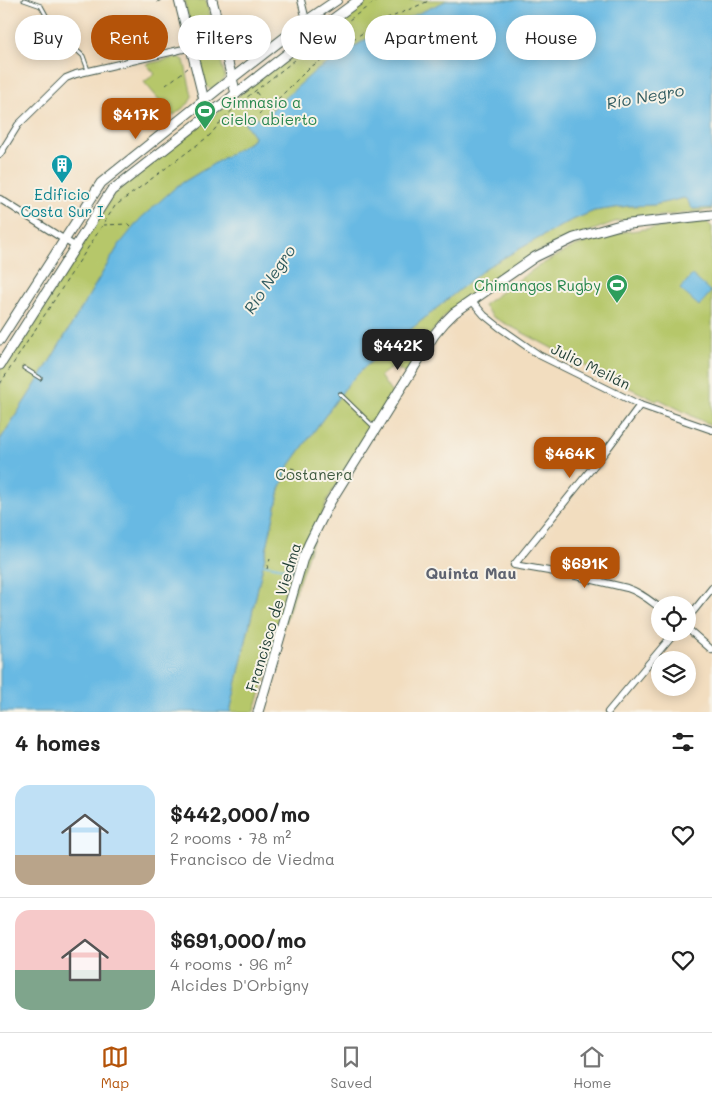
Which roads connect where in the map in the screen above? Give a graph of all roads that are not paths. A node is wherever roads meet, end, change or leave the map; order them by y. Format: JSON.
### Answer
{"nodes":[{"id":1,"x":24,"y":0,"type":"edge"},
{"id":2,"x":179,"y":0,"type":"edge"},
{"id":3,"x":212,"y":0,"type":"edge"},
{"id":4,"x":301,"y":0,"type":"edge"},
{"id":5,"x":336,"y":0,"type":"edge"},
{"id":6,"x":359,"y":0,"type":"edge"},
{"id":7,"x":183,"y":15,"type":"edge"},
{"id":8,"x":216,"y":15,"type":"edge"},
{"id":9,"x":305,"y":15,"type":"edge"},
{"id":10,"x":315,"y":15,"type":"edge"},
{"id":11,"x":339,"y":15,"type":"edge"},
{"id":12,"x":281,"y":41,"type":"edge"},
{"id":13,"x":178,"y":50,"type":"edge"},
{"id":14,"x":281,"y":59,"type":"edge"},
{"id":15,"x":193,"y":60,"type":"edge"},
{"id":16,"x":227,"y":60,"type":"edge"},
{"id":17,"x":88,"y":71,"type":"junction"},
{"id":18,"x":232,"y":79,"type":"junction"},
{"id":19,"x":236,"y":94,"type":"junction"},
{"id":20,"x":204,"y":101,"type":"junction"},
{"id":21,"x":208,"y":116,"type":"junction"},
{"id":22,"x":0,"y":154,"type":"edge"},
{"id":23,"x":101,"y":183,"type":"junction"},
{"id":24,"x":111,"y":191,"type":"junction"},
{"id":25,"x":0,"y":199,"type":"edge"},
{"id":26,"x":712,"y":215,"type":"edge"},
{"id":27,"x":64,"y":239,"type":"junction"},
{"id":28,"x":76,"y":246,"type":"junction"},
{"id":29,"x":472,"y":301,"type":"junction"},
{"id":30,"x":0,"y":340,"type":"edge"},
{"id":31,"x":0,"y":365,"type":"edge"},
{"id":32,"x":24,"y":368,"type":"dead end"},
{"id":33,"x":40,"y":378,"type":"dead end"},
{"id":34,"x":340,"y":394,"type":"dead end"},
{"id":35,"x":640,"y":404,"type":"junction"},
{"id":36,"x":376,"y":429,"type":"junction"},
{"id":37,"x":712,"y":430,"type":"edge"},
{"id":38,"x":712,"y":588,"type":"edge"},
{"id":39,"x":651,"y":601,"type":"edge"},
{"id":40,"x":696,"y":608,"type":"edge"},
{"id":41,"x":696,"y":637,"type":"edge"},
{"id":42,"x":667,"y":641,"type":"edge"},
{"id":43,"x":712,"y":650,"type":"edge"},
{"id":44,"x":258,"y":712,"type":"edge"},
{"id":45,"x":608,"y":712,"type":"edge"}],
"edges":[{"from":1,"to":17,"type":"lane"},
{"from":2,"to":7,"type":"main road"},
{"from":3,"to":8,"type":"main road"},
{"from":4,"to":9,"type":"street"},
{"from":5,"to":10,"type":"main road"},
{"from":6,"to":11,"type":"main road"},
{"from":12,"to":18,"type":"main road"},
{"from":13,"to":17,"type":"street"},
{"from":14,"to":19,"type":"main road"},
{"from":15,"to":20,"type":"main road"},
{"from":16,"to":18,"type":"main road"},
{"from":17,"to":22,"type":"street"},
{"from":18,"to":19,"type":"main road"},
{"from":18,"to":20,"type":"main road"},
{"from":19,"to":21,"type":"main road"},
{"from":20,"to":21,"type":"main road"},
{"from":20,"to":23,"type":"main road"},
{"from":21,"to":24,"type":"main road"},
{"from":23,"to":24,"type":"main road"},
{"from":23,"to":27,"type":"main road"},
{"from":24,"to":28,"type":"main road"},
{"from":25,"to":27,"type":"street"},
{"from":26,"to":29,"type":"main road","name":"Francisco de Viedma"},
{"from":27,"to":28,"type":"street"},
{"from":27,"to":30,"type":"main road"},
{"from":28,"to":31,"type":"main road"},
{"from":29,"to":35,"type":"street","name":"Julio Meilán"},
{"from":29,"to":36,"type":"main road","name":"Francisco de Viedma"},
{"from":32,"to":33,"type":"lane"},
{"from":34,"to":36,"type":"lane"},
{"from":35,"to":37,"type":"street","name":"Julio Meilán"},
{"from":35,"to":39,"type":"street"},
{"from":36,"to":44,"type":"main road","name":"Francisco de Viedma"},
{"from":38,"to":40,"type":"street"},
{"from":41,"to":43,"type":"street"},
{"from":42,"to":45,"type":"street"}]}
